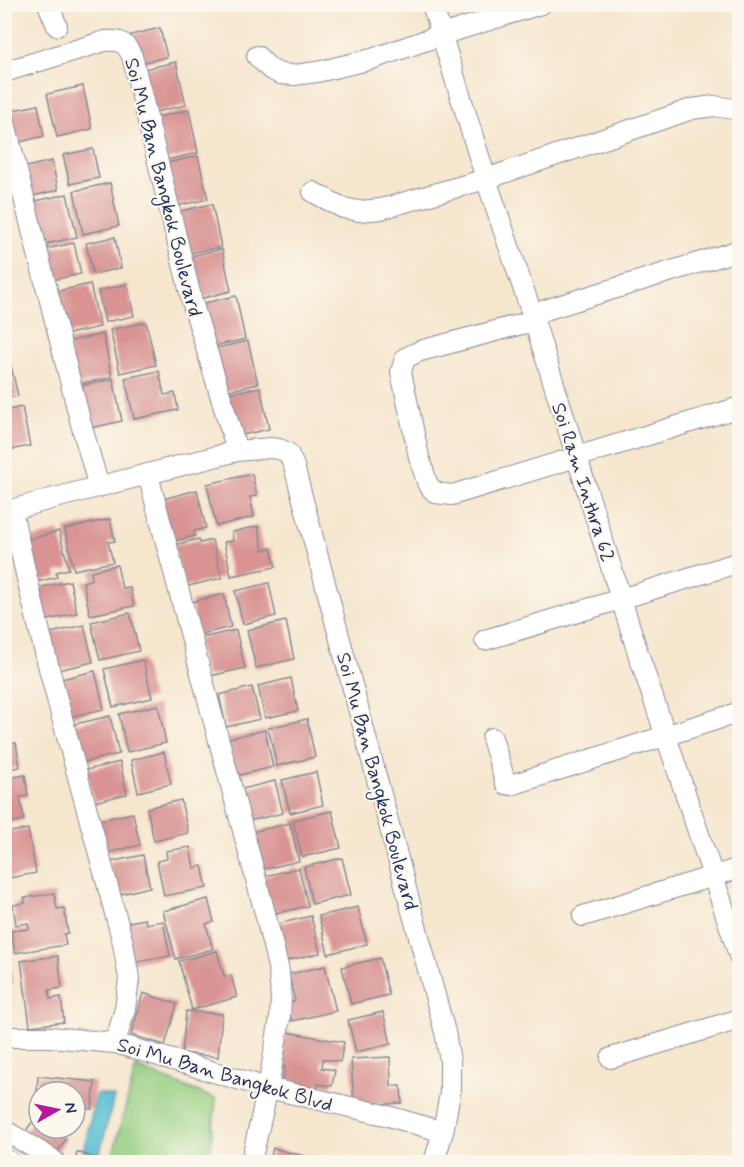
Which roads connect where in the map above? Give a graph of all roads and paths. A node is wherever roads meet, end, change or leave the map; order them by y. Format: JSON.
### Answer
{"nodes":[{"id":1,"x":48,"y":4,"type":"edge"},
{"id":2,"x":432,"y":4,"type":"edge"},
{"id":3,"x":541,"y":4,"type":"edge"},
{"id":4,"x":57,"y":26,"type":"dead end"},
{"id":5,"x":441,"y":35,"type":"junction"},
{"id":6,"x":257,"y":56,"type":"dead end"},
{"id":7,"x":4,"y":72,"type":"edge"},
{"id":8,"x":740,"y":110,"type":"edge"},
{"id":9,"x":4,"y":119,"type":"edge"},
{"id":10,"x":486,"y":179,"type":"junction"},
{"id":11,"x":313,"y":192,"type":"dead end"},
{"id":12,"x":740,"y":250,"type":"edge"},
{"id":13,"x":532,"y":318,"type":"junction"},
{"id":14,"x":740,"y":407,"type":"edge"},
{"id":15,"x":237,"y":451,"type":"junction"},
{"id":16,"x":576,"y":458,"type":"junction"},
{"id":17,"x":148,"y":475,"type":"junction"},
{"id":18,"x":99,"y":487,"type":"junction"},
{"id":19,"x":8,"y":511,"type":"edge"},
{"id":20,"x":740,"y":562,"type":"edge"},
{"id":21,"x":621,"y":599,"type":"junction"},
{"id":22,"x":485,"y":640,"type":"dead end"},
{"id":23,"x":740,"y":712,"type":"edge"},
{"id":24,"x":665,"y":735,"type":"junction"},
{"id":25,"x":492,"y":738,"type":"dead end"},
{"id":26,"x":740,"y":868,"type":"edge"},
{"id":27,"x":714,"y":876,"type":"junction"},
{"id":28,"x":583,"y":916,"type":"dead end"},
{"id":29,"x":740,"y":958,"type":"edge"},
{"id":30,"x":740,"y":1018,"type":"edge"},
{"id":31,"x":4,"y":1037,"type":"edge"},
{"id":32,"x":115,"y":1042,"type":"junction"},
{"id":33,"x":611,"y":1058,"type":"dead end"},
{"id":34,"x":268,"y":1088,"type":"junction"},
{"id":35,"x":4,"y":1130,"type":"edge"},
{"id":36,"x":443,"y":1132,"type":"junction"},
{"id":37,"x":4,"y":1159,"type":"edge"},
{"id":38,"x":10,"y":1162,"type":"edge"},
{"id":39,"x":55,"y":1162,"type":"edge"},
{"id":40,"x":251,"y":1162,"type":"edge"},
{"id":41,"x":434,"y":1162,"type":"edge"}],
"edges":[{"from":1,"to":4,"type":"street"},
{"from":2,"to":5,"type":"street","name":"Soi Ram Inthra 62"},
{"from":3,"to":5,"type":"street"},
{"from":5,"to":6,"type":"street"},
{"from":5,"to":10,"type":"street","name":"Soi Ram Inthra 62"},
{"from":7,"to":15,"type":"street","name":"Soi Mu Ban Bangkok Boulevard"},
{"from":8,"to":10,"type":"street"},
{"from":9,"to":18,"type":"street"},
{"from":10,"to":11,"type":"street"},
{"from":10,"to":13,"type":"street","name":"Soi Ram Inthra 62"},
{"from":12,"to":13,"type":"street"},
{"from":13,"to":16,"type":"street","name":"Soi Ram Inthra 62"},
{"from":13,"to":16,"type":"street"},
{"from":14,"to":16,"type":"street"},
{"from":15,"to":17,"type":"street","name":"Soi Mu Ban Bangkok Boulevard"},
{"from":15,"to":36,"type":"street","name":"Soi Mu Ban Bangkok Boulevard"},
{"from":16,"to":21,"type":"street","name":"Soi Ram Inthra 62"},
{"from":17,"to":18,"type":"street","name":"Soi Mu Ban Bangkok Boulevard"},
{"from":17,"to":34,"type":"street"},
{"from":18,"to":19,"type":"street","name":"Soi Mu Ban Bangkok Boulevard"},
{"from":19,"to":32,"type":"street","name":"Soi Mu Ban Bangkok Boulevard"},
{"from":20,"to":21,"type":"street"},
{"from":21,"to":22,"type":"street"},
{"from":21,"to":24,"type":"street","name":"Soi Ram Inthra 62"},
{"from":23,"to":24,"type":"street"},
{"from":24,"to":25,"type":"street"},
{"from":24,"to":27,"type":"street","name":"Soi Ram Inthra 62"},
{"from":26,"to":27,"type":"street"},
{"from":27,"to":28,"type":"street"},
{"from":27,"to":29,"type":"street","name":"Soi Ram Inthra 62"},
{"from":30,"to":33,"type":"street"},
{"from":31,"to":32,"type":"street","name":"Soi Mu Ban Bangkok Blvd"},
{"from":32,"to":34,"type":"street","name":"Soi Mu Ban Bangkok Blvd"},
{"from":34,"to":36,"type":"street","name":"Soi Mu Ban Bangkok Blvd"},
{"from":34,"to":40,"type":"street"},
{"from":35,"to":39,"type":"street"},
{"from":36,"to":41,"type":"street","name":"Soi Mu Ban Bangkok Boulevard"},
{"from":37,"to":38,"type":"street"}]}
